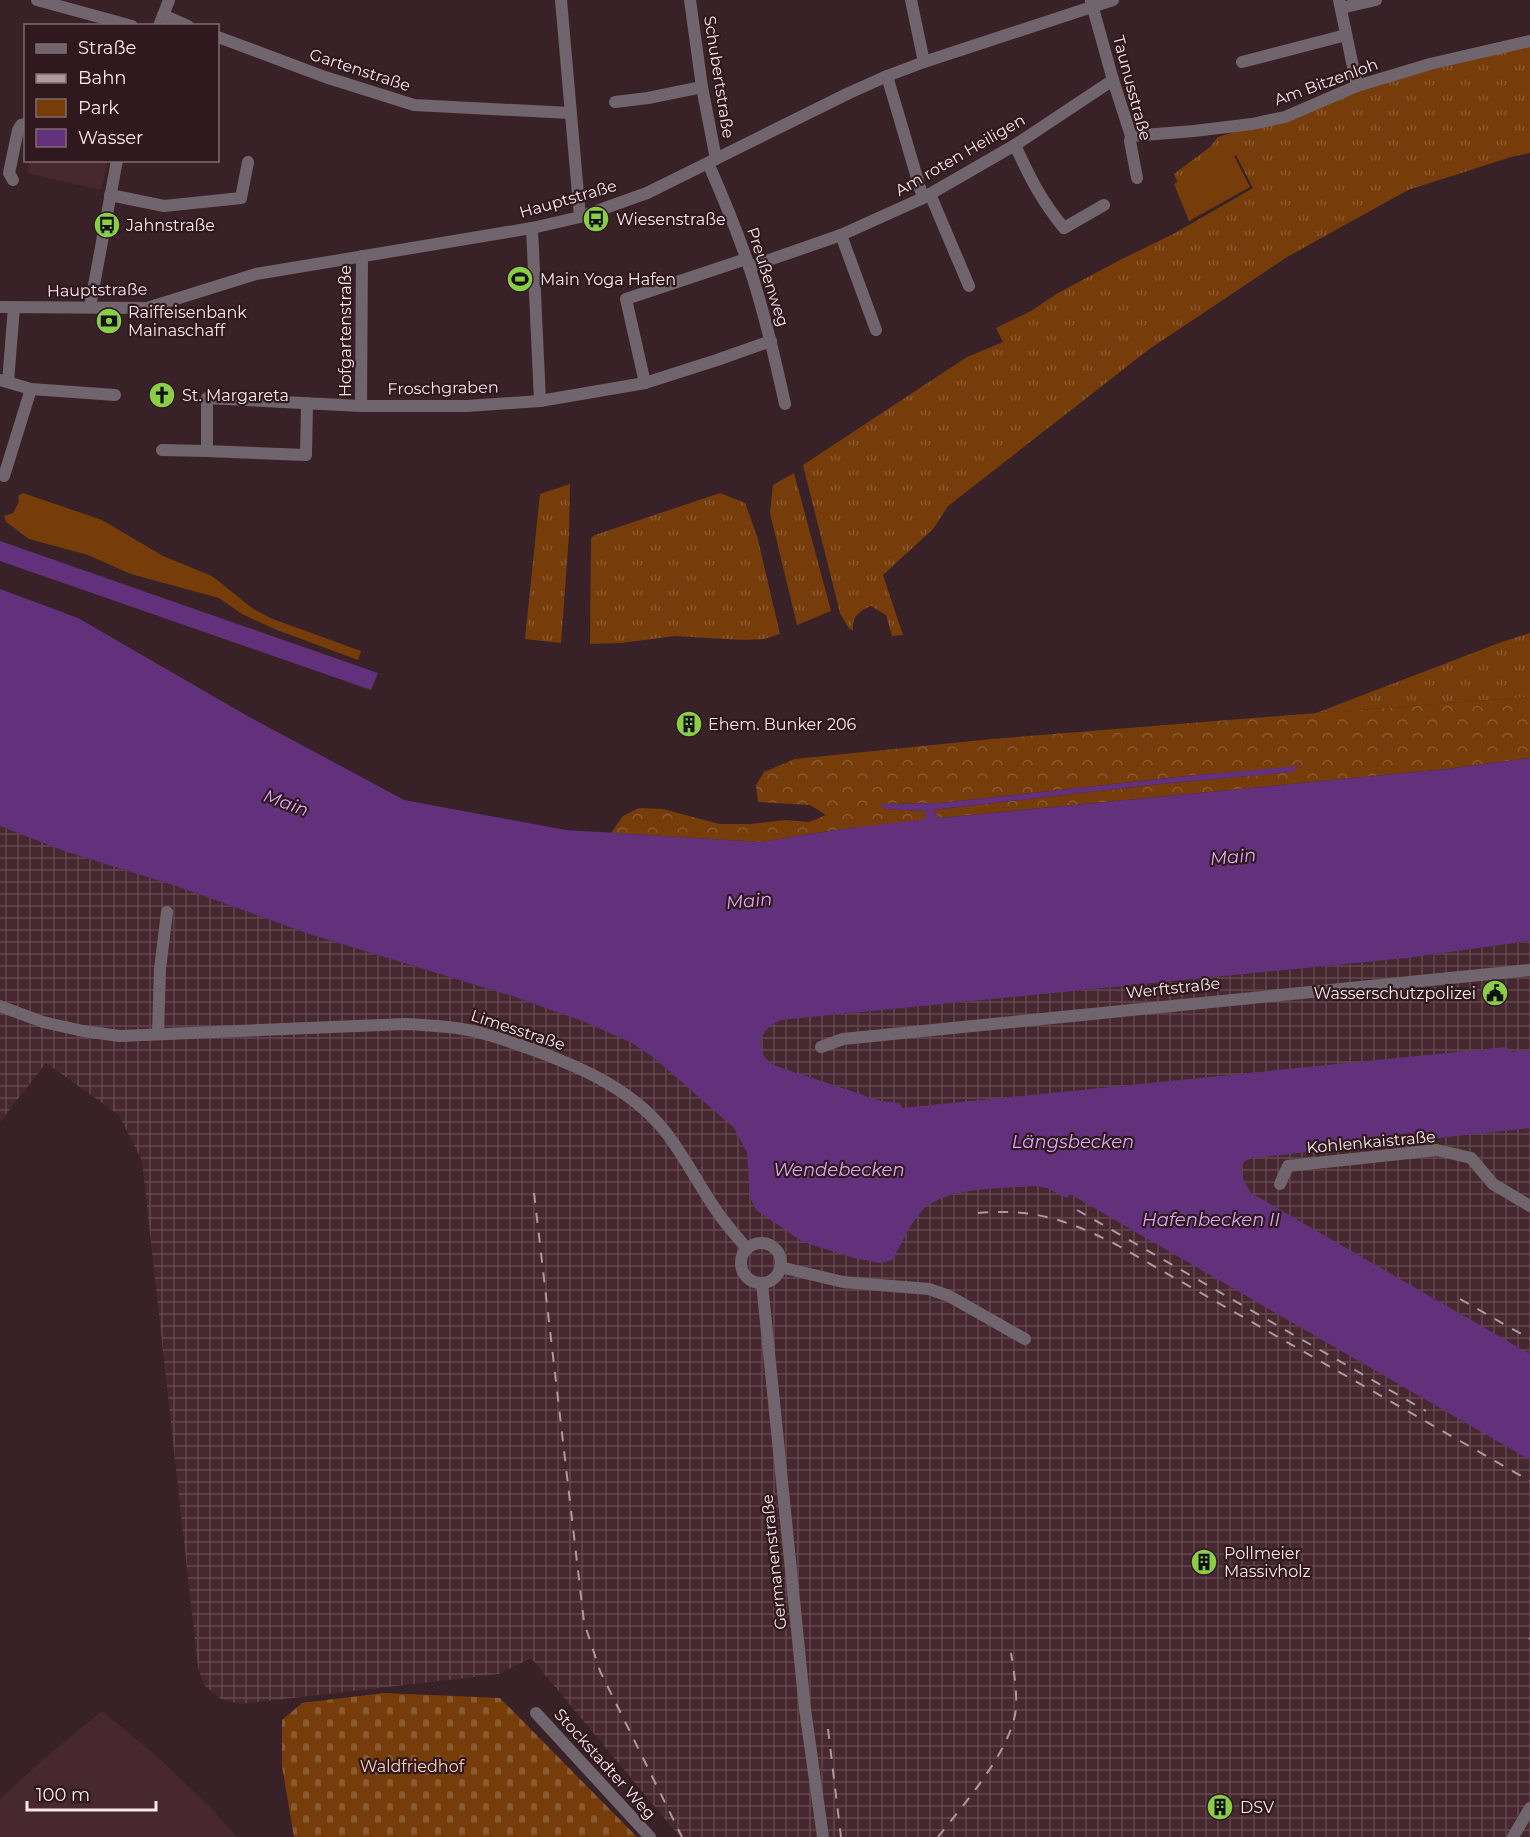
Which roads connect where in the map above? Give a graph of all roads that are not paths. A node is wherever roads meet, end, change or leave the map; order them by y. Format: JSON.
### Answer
{"nodes":[{"id":1,"x":37,"y":0,"type":"edge"},
{"id":2,"x":169,"y":0,"type":"edge"},
{"id":3,"x":561,"y":0,"type":"edge"},
{"id":4,"x":690,"y":0,"type":"edge"},
{"id":5,"x":911,"y":0,"type":"edge"},
{"id":6,"x":1113,"y":0,"type":"edge"},
{"id":7,"x":1376,"y":0,"type":"edge"},
{"id":8,"x":1092,"y":3,"type":"edge"},
{"id":9,"x":1340,"y":4,"type":"edge"},
{"id":10,"x":161,"y":20,"type":"edge"},
{"id":11,"x":125,"y":24,"type":"edge"},
{"id":12,"x":179,"y":24,"type":"edge"},
{"id":13,"x":1346,"y":35,"type":"junction"},
{"id":14,"x":219,"y":37,"type":"edge"},
{"id":15,"x":1530,"y":41,"type":"edge"},
{"id":16,"x":924,"y":62,"type":"junction"},
{"id":17,"x":1242,"y":62,"type":"dead end"},
{"id":18,"x":887,"y":76,"type":"junction"},
{"id":19,"x":1113,"y":80,"type":"junction"},
{"id":20,"x":1357,"y":86,"type":"junction"},
{"id":21,"x":702,"y":87,"type":"junction"},
{"id":22,"x":615,"y":102,"type":"dead end"},
{"id":23,"x":570,"y":113,"type":"junction"},
{"id":24,"x":24,"y":124,"type":"edge"},
{"id":25,"x":1131,"y":135,"type":"junction"},
{"id":26,"x":1015,"y":145,"type":"junction"},
{"id":27,"x":712,"y":161,"type":"junction"},
{"id":28,"x":117,"y":162,"type":"edge"},
{"id":29,"x":248,"y":162,"type":"dead end"},
{"id":30,"x":1137,"y":178,"type":"dead end"},
{"id":31,"x":13,"y":180,"type":"dead end"},
{"id":32,"x":110,"y":195,"type":"junction"},
{"id":33,"x":927,"y":196,"type":"junction"},
{"id":34,"x":1104,"y":205,"type":"dead end"},
{"id":35,"x":580,"y":217,"type":"junction"},
{"id":36,"x":532,"y":228,"type":"junction"},
{"id":37,"x":841,"y":235,"type":"junction"},
{"id":38,"x":362,"y":256,"type":"junction"},
{"id":39,"x":748,"y":263,"type":"junction"},
{"id":40,"x":969,"y":286,"type":"dead end"},
{"id":41,"x":0,"y":307,"type":"edge"},
{"id":42,"x":14,"y":307,"type":"junction"},
{"id":43,"x":90,"y":307,"type":"junction"},
{"id":44,"x":876,"y":330,"type":"dead end"},
{"id":45,"x":771,"y":341,"type":"junction"},
{"id":46,"x":4,"y":381,"type":"edge"},
{"id":47,"x":645,"y":383,"type":"junction"},
{"id":48,"x":31,"y":389,"type":"junction"},
{"id":49,"x":115,"y":395,"type":"dead end"},
{"id":50,"x":540,"y":401,"type":"junction"},
{"id":51,"x":307,"y":403,"type":"junction"},
{"id":52,"x":785,"y":404,"type":"dead end"},
{"id":53,"x":362,"y":406,"type":"junction"},
{"id":54,"x":162,"y":450,"type":"dead end"},
{"id":55,"x":207,"y":452,"type":"junction"},
{"id":56,"x":4,"y":476,"type":"dead end"},
{"id":57,"x":167,"y":912,"type":"dead end"},
{"id":58,"x":1530,"y":970,"type":"edge"},
{"id":59,"x":0,"y":1006,"type":"edge"},
{"id":60,"x":158,"y":1034,"type":"junction"},
{"id":61,"x":821,"y":1047,"type":"dead end"},
{"id":62,"x":1280,"y":1184,"type":"dead end"},
{"id":63,"x":1530,"y":1206,"type":"edge"},
{"id":64,"x":747,"y":1249,"type":"junction"},
{"id":65,"x":780,"y":1268,"type":"junction"},
{"id":66,"x":762,"y":1283,"type":"junction"},
{"id":67,"x":1025,"y":1339,"type":"dead end"},
{"id":68,"x":536,"y":1713,"type":"dead end"},
{"id":69,"x":1530,"y":1808,"type":"edge"},
{"id":70,"x":650,"y":1837,"type":"edge"},
{"id":71,"x":823,"y":1837,"type":"edge"},
{"id":72,"x":1513,"y":1837,"type":"edge"}],
"edges":[{"from":1,"to":11,"type":"street"},
{"from":2,"to":10,"type":"street"},
{"from":3,"to":23,"type":"street"},
{"from":4,"to":21,"type":"street","name":"Schubertstraße"},
{"from":5,"to":16,"type":"street"},
{"from":6,"to":8,"type":"street","name":"Hauptstraße"},
{"from":7,"to":9,"type":"street"},
{"from":8,"to":16,"type":"street","name":"Hauptstraße"},
{"from":8,"to":19,"type":"street","name":"Taunusstraße"},
{"from":9,"to":13,"type":"street"},
{"from":10,"to":12,"type":"street"},
{"from":13,"to":17,"type":"street"},
{"from":13,"to":20,"type":"street"},
{"from":14,"to":23,"type":"street","name":"Gartenstraße"},
{"from":15,"to":20,"type":"street","name":"Am Bitzenloh"},
{"from":16,"to":18,"type":"street","name":"Hauptstraße"},
{"from":18,"to":27,"type":"street","name":"Hauptstraße"},
{"from":18,"to":33,"type":"street"},
{"from":19,"to":25,"type":"street","name":"Taunusstraße"},
{"from":19,"to":26,"type":"street","name":"Am roten Heiligen"},
{"from":20,"to":25,"type":"street","name":"Am Bitzenloh"},
{"from":21,"to":22,"type":"street"},
{"from":21,"to":27,"type":"street","name":"Schubertstraße"},
{"from":23,"to":35,"type":"street"},
{"from":24,"to":31,"type":"street"},
{"from":25,"to":30,"type":"street","name":"Taunusstraße"},
{"from":26,"to":33,"type":"street","name":"Am roten Heiligen"},
{"from":26,"to":34,"type":"street"},
{"from":27,"to":35,"type":"street","name":"Hauptstraße"},
{"from":27,"to":39,"type":"street","name":"Preußenweg"},
{"from":28,"to":32,"type":"street"},
{"from":29,"to":32,"type":"street"},
{"from":32,"to":43,"type":"street"},
{"from":33,"to":37,"type":"street","name":"Am roten Heiligen"},
{"from":33,"to":40,"type":"street"},
{"from":35,"to":36,"type":"street","name":"Hauptstraße"},
{"from":36,"to":38,"type":"street","name":"Hauptstraße"},
{"from":36,"to":50,"type":"street"},
{"from":37,"to":39,"type":"street","name":"Am roten Heiligen"},
{"from":37,"to":44,"type":"street"},
{"from":38,"to":43,"type":"street","name":"Hauptstraße"},
{"from":38,"to":53,"type":"street","name":"Hofgartenstraße"},
{"from":39,"to":45,"type":"street","name":"Preußenweg"},
{"from":39,"to":47,"type":"street","name":"Am roten Heiligen"},
{"from":41,"to":42,"type":"street","name":"Hauptstraße"},
{"from":42,"to":43,"type":"street","name":"Hauptstraße"},
{"from":42,"to":46,"type":"street"},
{"from":45,"to":47,"type":"street","name":"Froschgraben"},
{"from":45,"to":52,"type":"street","name":"Preußenweg"},
{"from":46,"to":48,"type":"street"},
{"from":47,"to":50,"type":"street","name":"Froschgraben"},
{"from":48,"to":49,"type":"street"},
{"from":48,"to":56,"type":"street"},
{"from":50,"to":53,"type":"street","name":"Froschgraben"},
{"from":51,"to":53,"type":"street","name":"Froschgraben"},
{"from":51,"to":55,"type":"street"},
{"from":51,"to":55,"type":"street","name":"Froschgraben"},
{"from":54,"to":55,"type":"street"},
{"from":57,"to":60,"type":"street"},
{"from":58,"to":61,"type":"street","name":"Werftstraße"},
{"from":59,"to":60,"type":"street","name":"Limesstraße"},
{"from":60,"to":64,"type":"street","name":"Limesstraße"},
{"from":62,"to":63,"type":"street","name":"Kohlenkaistraße"},
{"from":64,"to":65,"type":"street"},
{"from":64,"to":66,"type":"street"},
{"from":65,"to":66,"type":"street"},
{"from":65,"to":67,"type":"street"},
{"from":66,"to":71,"type":"street","name":"Germanenstraße"},
{"from":68,"to":70,"type":"street","name":"Stockstadter Weg"},
{"from":69,"to":72,"type":"street"}]}
